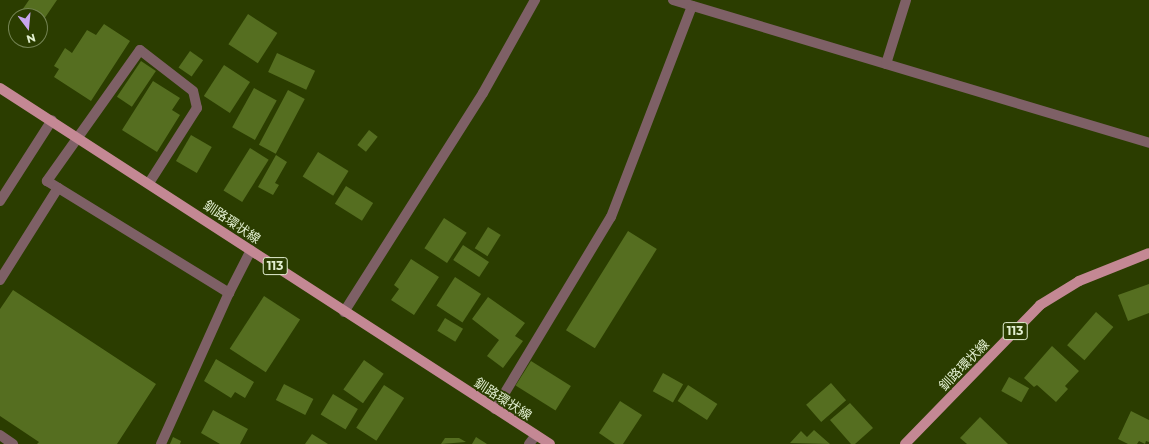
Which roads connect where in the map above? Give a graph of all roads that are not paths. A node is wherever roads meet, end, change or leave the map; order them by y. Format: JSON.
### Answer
{"nodes":[{"id":1,"x":535,"y":0,"type":"edge"},
{"id":2,"x":673,"y":0,"type":"edge"},
{"id":3,"x":906,"y":0,"type":"edge"},
{"id":4,"x":692,"y":6,"type":"junction"},
{"id":5,"x":886,"y":64,"type":"junction"},
{"id":6,"x":0,"y":88,"type":"edge"},
{"id":7,"x":52,"y":120,"type":"junction"},
{"id":8,"x":78,"y":137,"type":"junction"},
{"id":9,"x":1149,"y":143,"type":"edge"},
{"id":10,"x":149,"y":183,"type":"junction"},
{"id":11,"x":58,"y":188,"type":"junction"},
{"id":12,"x":0,"y":201,"type":"edge"},
{"id":13,"x":251,"y":250,"type":"junction"},
{"id":14,"x":1149,"y":252,"type":"edge"},
{"id":15,"x":0,"y":280,"type":"edge"},
{"id":16,"x":229,"y":293,"type":"junction"},
{"id":17,"x":344,"y":312,"type":"junction"},
{"id":18,"x":495,"y":409,"type":"junction"},
{"id":19,"x":0,"y":435,"type":"edge"},
{"id":20,"x":536,"y":435,"type":"junction"},
{"id":21,"x":13,"y":444,"type":"edge"},
{"id":22,"x":161,"y":444,"type":"edge"},
{"id":23,"x":529,"y":444,"type":"edge"},
{"id":24,"x":550,"y":444,"type":"edge"},
{"id":25,"x":905,"y":444,"type":"edge"}],
"edges":[{"from":1,"to":17,"type":"lane"},
{"from":2,"to":4,"type":"lane"},
{"from":3,"to":5,"type":"lane"},
{"from":4,"to":5,"type":"lane"},
{"from":4,"to":18,"type":"lane"},
{"from":5,"to":9,"type":"lane"},
{"from":6,"to":7,"type":"main road","name":"釧路環状線","number":"113"},
{"from":7,"to":8,"type":"main road","name":"釧路環状線","number":"113"},
{"from":7,"to":12,"type":"lane"},
{"from":8,"to":10,"type":"main road","name":"釧路環状線","number":"113"},
{"from":8,"to":10,"type":"lane"},
{"from":8,"to":11,"type":"lane"},
{"from":10,"to":13,"type":"main road","name":"釧路環状線","number":"113"},
{"from":11,"to":15,"type":"lane"},
{"from":11,"to":16,"type":"lane"},
{"from":13,"to":16,"type":"lane"},
{"from":13,"to":17,"type":"main road","name":"釧路環状線","number":"113"},
{"from":14,"to":25,"type":"main road","name":"釧路環状線","number":"113"},
{"from":16,"to":22,"type":"lane"},
{"from":17,"to":18,"type":"main road","name":"釧路環状線","number":"113"},
{"from":18,"to":20,"type":"main road","name":"釧路環状線","number":"113"},
{"from":19,"to":21,"type":"lane"},
{"from":20,"to":23,"type":"lane"},
{"from":20,"to":24,"type":"main road","name":"釧路環状線","number":"113"}]}
